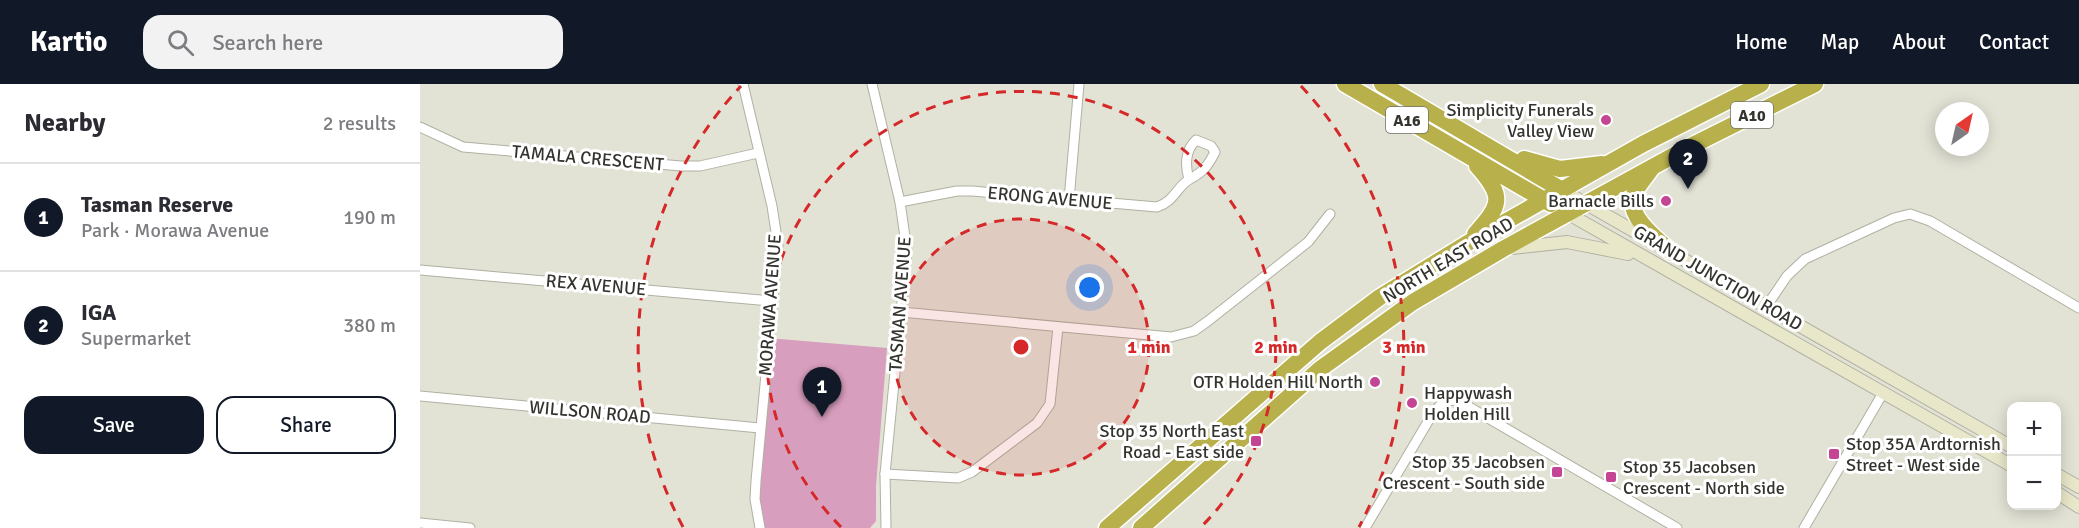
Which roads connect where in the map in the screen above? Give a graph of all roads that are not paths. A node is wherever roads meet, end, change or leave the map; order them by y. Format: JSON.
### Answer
{"nodes":[{"id":1,"x":743,"y":84,"type":"edge"},
{"id":2,"x":872,"y":84,"type":"edge"},
{"id":3,"x":1079,"y":84,"type":"edge"},
{"id":4,"x":1345,"y":84,"type":"edge"},
{"id":5,"x":1382,"y":84,"type":"edge"},
{"id":6,"x":1761,"y":84,"type":"edge"},
{"id":7,"x":1815,"y":84,"type":"edge"},
{"id":8,"x":420,"y":127,"type":"edge"},
{"id":9,"x":1481,"y":143,"type":"junction"},
{"id":10,"x":758,"y":153,"type":"junction"},
{"id":11,"x":1468,"y":156,"type":"junction"},
{"id":12,"x":1616,"y":162,"type":"junction"},
{"id":13,"x":1653,"y":166,"type":"junction"},
{"id":14,"x":1189,"y":180,"type":"dead end"},
{"id":15,"x":1562,"y":190,"type":"junction"},
{"id":16,"x":1069,"y":200,"type":"junction"},
{"id":17,"x":1544,"y":200,"type":"junction"},
{"id":18,"x":900,"y":201,"type":"junction"},
{"id":19,"x":1586,"y":204,"type":"junction"},
{"id":20,"x":1567,"y":213,"type":"junction"},
{"id":21,"x":1330,"y":214,"type":"dead end"},
{"id":22,"x":1466,"y":244,"type":"junction"},
{"id":23,"x":1503,"y":249,"type":"junction"},
{"id":24,"x":1672,"y":253,"type":"junction"},
{"id":25,"x":1643,"y":258,"type":"junction"},
{"id":26,"x":420,"y":270,"type":"edge"},
{"id":27,"x":771,"y":301,"type":"junction"},
{"id":28,"x":1766,"y":308,"type":"junction"},
{"id":29,"x":2079,"y":308,"type":"edge"},
{"id":30,"x":902,"y":312,"type":"junction"},
{"id":31,"x":1757,"y":323,"type":"junction"},
{"id":32,"x":1058,"y":327,"type":"junction"},
{"id":33,"x":1892,"y":378,"type":"junction"},
{"id":34,"x":1883,"y":393,"type":"junction"},
{"id":35,"x":420,"y":396,"type":"edge"},
{"id":36,"x":760,"y":428,"type":"junction"},
{"id":37,"x":2007,"y":444,"type":"edge"},
{"id":38,"x":2007,"y":463,"type":"edge"},
{"id":39,"x":885,"y":474,"type":"junction"},
{"id":40,"x":2061,"y":477,"type":"edge"},
{"id":41,"x":2079,"y":487,"type":"edge"},
{"id":42,"x":2061,"y":495,"type":"edge"},
{"id":43,"x":2079,"y":507,"type":"edge"},
{"id":44,"x":420,"y":523,"type":"edge"},
{"id":45,"x":470,"y":528,"type":"edge"},
{"id":46,"x":760,"y":528,"type":"edge"},
{"id":47,"x":886,"y":528,"type":"edge"},
{"id":48,"x":1107,"y":528,"type":"edge"},
{"id":49,"x":1141,"y":528,"type":"edge"},
{"id":50,"x":1365,"y":528,"type":"edge"},
{"id":51,"x":1677,"y":528,"type":"edge"},
{"id":52,"x":1804,"y":528,"type":"edge"}],
"edges":[{"from":1,"to":10,"type":"street","name":"MORAWA AVENUE"},
{"from":2,"to":18,"type":"street","name":"TASMAN AVENUE"},
{"from":3,"to":16,"type":"street"},
{"from":4,"to":11,"type":"highway","name":"GRAND JUNCTION ROAD","number":"A16"},
{"from":5,"to":9,"type":"highway","name":"GRAND JUNCTION ROAD","number":"A16"},
{"from":6,"to":12,"type":"highway","name":"NORTH EAST ROAD","number":"A10"},
{"from":7,"to":13,"type":"highway","name":"NORTH EAST ROAD","number":"A10"},
{"from":8,"to":10,"type":"street","name":"TAMALA CRESCENT"},
{"from":9,"to":12,"type":"highway"},
{"from":9,"to":15,"type":"highway","name":"GRAND JUNCTION ROAD","number":"A16"},
{"from":10,"to":27,"type":"street","name":"MORAWA AVENUE"},
{"from":11,"to":17,"type":"highway","name":"GRAND JUNCTION ROAD","number":"A16"},
{"from":11,"to":22,"type":"highway"},
{"from":12,"to":15,"type":"highway","name":"NORTH EAST ROAD","number":"A10"},
{"from":13,"to":19,"type":"highway","name":"NORTH EAST ROAD","number":"A10"},
{"from":13,"to":24,"type":"highway"},
{"from":14,"to":16,"type":"street","name":"ERONG AVENUE"},
{"from":15,"to":17,"type":"highway","name":"NORTH EAST ROAD","number":"A10"},
{"from":15,"to":19,"type":"main road","name":"GRAND JUNCTION ROAD","number":"A16"},
{"from":16,"to":18,"type":"street","name":"ERONG AVENUE"},
{"from":17,"to":20,"type":"highway","name":"GRAND JUNCTION ROAD","number":"A16"},
{"from":17,"to":22,"type":"highway","name":"NORTH EAST ROAD","number":"A10"},
{"from":18,"to":30,"type":"street","name":"TASMAN AVENUE"},
{"from":19,"to":20,"type":"highway","name":"NORTH EAST ROAD","number":"A10"},
{"from":19,"to":24,"type":"main road","name":"GRAND JUNCTION ROAD","number":"A16"},
{"from":20,"to":23,"type":"highway","name":"NORTH EAST ROAD","number":"A10"},
{"from":20,"to":25,"type":"main road","name":"GRAND JUNCTION ROAD","number":"A16"},
{"from":21,"to":32,"type":"street"},
{"from":22,"to":48,"type":"highway","name":"NORTH EAST ROAD","number":"A10"},
{"from":23,"to":25,"type":"main road"},
{"from":23,"to":49,"type":"highway","name":"NORTH EAST ROAD","number":"A10"},
{"from":24,"to":28,"type":"main road","name":"GRAND JUNCTION ROAD","number":"A16"},
{"from":25,"to":31,"type":"main road","name":"GRAND JUNCTION ROAD","number":"A16"},
{"from":26,"to":27,"type":"street","name":"REX AVENUE"},
{"from":27,"to":36,"type":"street","name":"MORAWA AVENUE"},
{"from":28,"to":29,"type":"street"},
{"from":28,"to":31,"type":"main road"},
{"from":28,"to":33,"type":"main road","name":"GRAND JUNCTION ROAD","number":"A16"},
{"from":30,"to":32,"type":"street"},
{"from":30,"to":39,"type":"street","name":"TASMAN AVENUE"},
{"from":31,"to":34,"type":"main road","name":"GRAND JUNCTION ROAD","number":"A16"},
{"from":32,"to":39,"type":"street"},
{"from":33,"to":34,"type":"main road"},
{"from":33,"to":37,"type":"main road","name":"GRAND JUNCTION ROAD","number":"A16"},
{"from":34,"to":38,"type":"main road","name":"GRAND JUNCTION ROAD","number":"A16"},
{"from":34,"to":52,"type":"street"},
{"from":35,"to":36,"type":"street","name":"WILLSON ROAD"},
{"from":36,"to":46,"type":"street","name":"MORAWA AVENUE"},
{"from":39,"to":47,"type":"street","name":"TASMAN AVENUE"},
{"from":40,"to":41,"type":"main road"},
{"from":42,"to":43,"type":"main road"},
{"from":44,"to":45,"type":"street"},
{"from":50,"to":51,"type":"street"}]}
